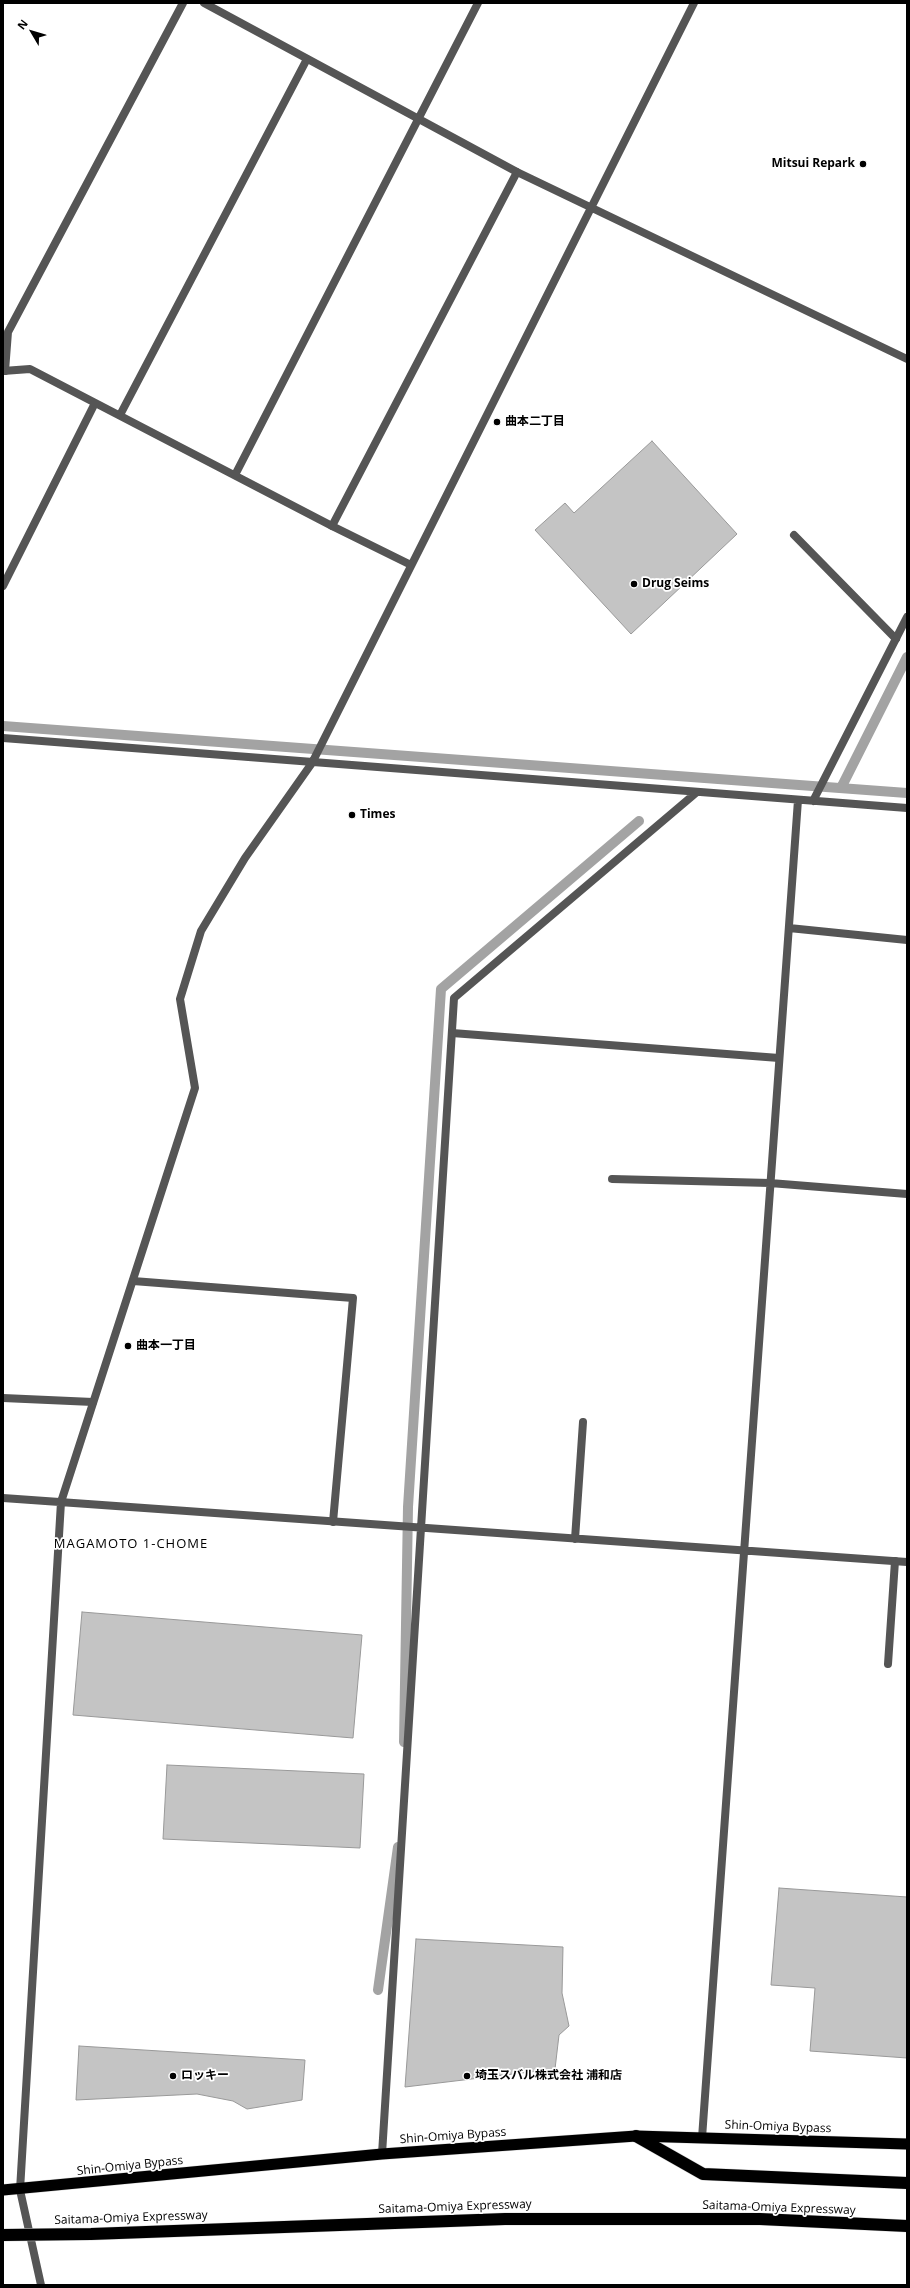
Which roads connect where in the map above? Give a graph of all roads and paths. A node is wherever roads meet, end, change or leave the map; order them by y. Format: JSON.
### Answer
{"nodes":[{"id":1,"x":183,"y":3,"type":"edge"},
{"id":2,"x":204,"y":3,"type":"edge"},
{"id":3,"x":478,"y":3,"type":"edge"},
{"id":4,"x":694,"y":3,"type":"edge"},
{"id":5,"x":307,"y":59,"type":"junction"},
{"id":6,"x":418,"y":119,"type":"junction"},
{"id":7,"x":517,"y":172,"type":"junction"},
{"id":8,"x":592,"y":206,"type":"junction"},
{"id":9,"x":907,"y":360,"type":"edge"},
{"id":10,"x":4,"y":371,"type":"edge"},
{"id":11,"x":95,"y":403,"type":"junction"},
{"id":12,"x":120,"y":415,"type":"junction"},
{"id":13,"x":235,"y":475,"type":"junction"},
{"id":14,"x":332,"y":526,"type":"junction"},
{"id":15,"x":794,"y":535,"type":"dead end"},
{"id":16,"x":412,"y":565,"type":"junction"},
{"id":17,"x":3,"y":586,"type":"edge"},
{"id":18,"x":907,"y":617,"type":"edge"},
{"id":19,"x":896,"y":639,"type":"junction"},
{"id":20,"x":3,"y":738,"type":"edge"},
{"id":21,"x":312,"y":763,"type":"junction"},
{"id":22,"x":697,"y":792,"type":"junction"},
{"id":23,"x":798,"y":800,"type":"junction"},
{"id":24,"x":813,"y":801,"type":"junction"},
{"id":25,"x":907,"y":808,"type":"edge"},
{"id":26,"x":789,"y":928,"type":"junction"},
{"id":27,"x":907,"y":940,"type":"edge"},
{"id":28,"x":452,"y":1033,"type":"junction"},
{"id":29,"x":779,"y":1058,"type":"junction"},
{"id":30,"x":612,"y":1179,"type":"dead end"},
{"id":31,"x":770,"y":1183,"type":"junction"},
{"id":32,"x":907,"y":1194,"type":"edge"},
{"id":33,"x":132,"y":1281,"type":"junction"},
{"id":34,"x":3,"y":1398,"type":"edge"},
{"id":35,"x":93,"y":1402,"type":"junction"},
{"id":36,"x":583,"y":1422,"type":"dead end"},
{"id":37,"x":3,"y":1498,"type":"edge"},
{"id":38,"x":61,"y":1502,"type":"junction"},
{"id":39,"x":333,"y":1522,"type":"junction"},
{"id":40,"x":421,"y":1528,"type":"junction"},
{"id":41,"x":575,"y":1538,"type":"junction"},
{"id":42,"x":744,"y":1550,"type":"junction"},
{"id":43,"x":895,"y":1561,"type":"junction"},
{"id":44,"x":907,"y":1562,"type":"edge"},
{"id":45,"x":888,"y":1664,"type":"dead end"},
{"id":46,"x":636,"y":2136,"type":"junction"},
{"id":47,"x":702,"y":2138,"type":"junction"},
{"id":48,"x":907,"y":2144,"type":"edge"},
{"id":49,"x":382,"y":2154,"type":"junction"},
{"id":50,"x":907,"y":2184,"type":"edge"},
{"id":51,"x":3,"y":2190,"type":"edge"},
{"id":52,"x":20,"y":2190,"type":"junction"},
{"id":53,"x":907,"y":2226,"type":"edge"},
{"id":54,"x":3,"y":2235,"type":"edge"},
{"id":55,"x":41,"y":2285,"type":"edge"}],
"edges":[{"from":1,"to":10,"type":"street"},
{"from":2,"to":5,"type":"street"},
{"from":3,"to":6,"type":"street"},
{"from":4,"to":8,"type":"street"},
{"from":5,"to":6,"type":"street"},
{"from":5,"to":12,"type":"street"},
{"from":6,"to":7,"type":"street"},
{"from":6,"to":13,"type":"street"},
{"from":7,"to":8,"type":"street"},
{"from":7,"to":14,"type":"street"},
{"from":8,"to":9,"type":"street"},
{"from":8,"to":16,"type":"street"},
{"from":10,"to":11,"type":"street"},
{"from":11,"to":12,"type":"street"},
{"from":11,"to":17,"type":"street"},
{"from":12,"to":13,"type":"street"},
{"from":13,"to":14,"type":"street"},
{"from":14,"to":16,"type":"street"},
{"from":15,"to":19,"type":"street"},
{"from":16,"to":21,"type":"street"},
{"from":18,"to":19,"type":"street"},
{"from":19,"to":24,"type":"street"},
{"from":20,"to":21,"type":"street"},
{"from":21,"to":22,"type":"street"},
{"from":21,"to":33,"type":"street"},
{"from":22,"to":23,"type":"street"},
{"from":22,"to":28,"type":"street"},
{"from":23,"to":24,"type":"street"},
{"from":23,"to":26,"type":"street"},
{"from":24,"to":25,"type":"street"},
{"from":26,"to":27,"type":"street"},
{"from":26,"to":29,"type":"street"},
{"from":28,"to":29,"type":"street"},
{"from":28,"to":40,"type":"street"},
{"from":29,"to":31,"type":"street"},
{"from":30,"to":31,"type":"street"},
{"from":31,"to":32,"type":"street"},
{"from":31,"to":42,"type":"street"},
{"from":33,"to":35,"type":"street"},
{"from":33,"to":39,"type":"street"},
{"from":34,"to":35,"type":"street"},
{"from":35,"to":38,"type":"street"},
{"from":36,"to":41,"type":"street"},
{"from":37,"to":38,"type":"street"},
{"from":38,"to":39,"type":"street"},
{"from":38,"to":52,"type":"street"},
{"from":39,"to":40,"type":"street"},
{"from":40,"to":41,"type":"street"},
{"from":40,"to":49,"type":"street"},
{"from":41,"to":42,"type":"street"},
{"from":42,"to":43,"type":"street"},
{"from":42,"to":47,"type":"street"},
{"from":43,"to":44,"type":"street"},
{"from":43,"to":45,"type":"street"},
{"from":46,"to":47,"type":"highway","name":"Shin-Omiya Bypass"},
{"from":46,"to":49,"type":"highway","name":"Shin-Omiya Bypass"},
{"from":46,"to":50,"type":"highway"},
{"from":47,"to":48,"type":"highway","name":"Shin-Omiya Bypass"},
{"from":49,"to":52,"type":"highway","name":"Shin-Omiya Bypass"},
{"from":51,"to":52,"type":"highway","name":"Shin-Omiya Bypass"},
{"from":52,"to":55,"type":"street"},
{"from":53,"to":54,"type":"highway","name":"Saitama-Omiya Expressway","bridge":true}]}
